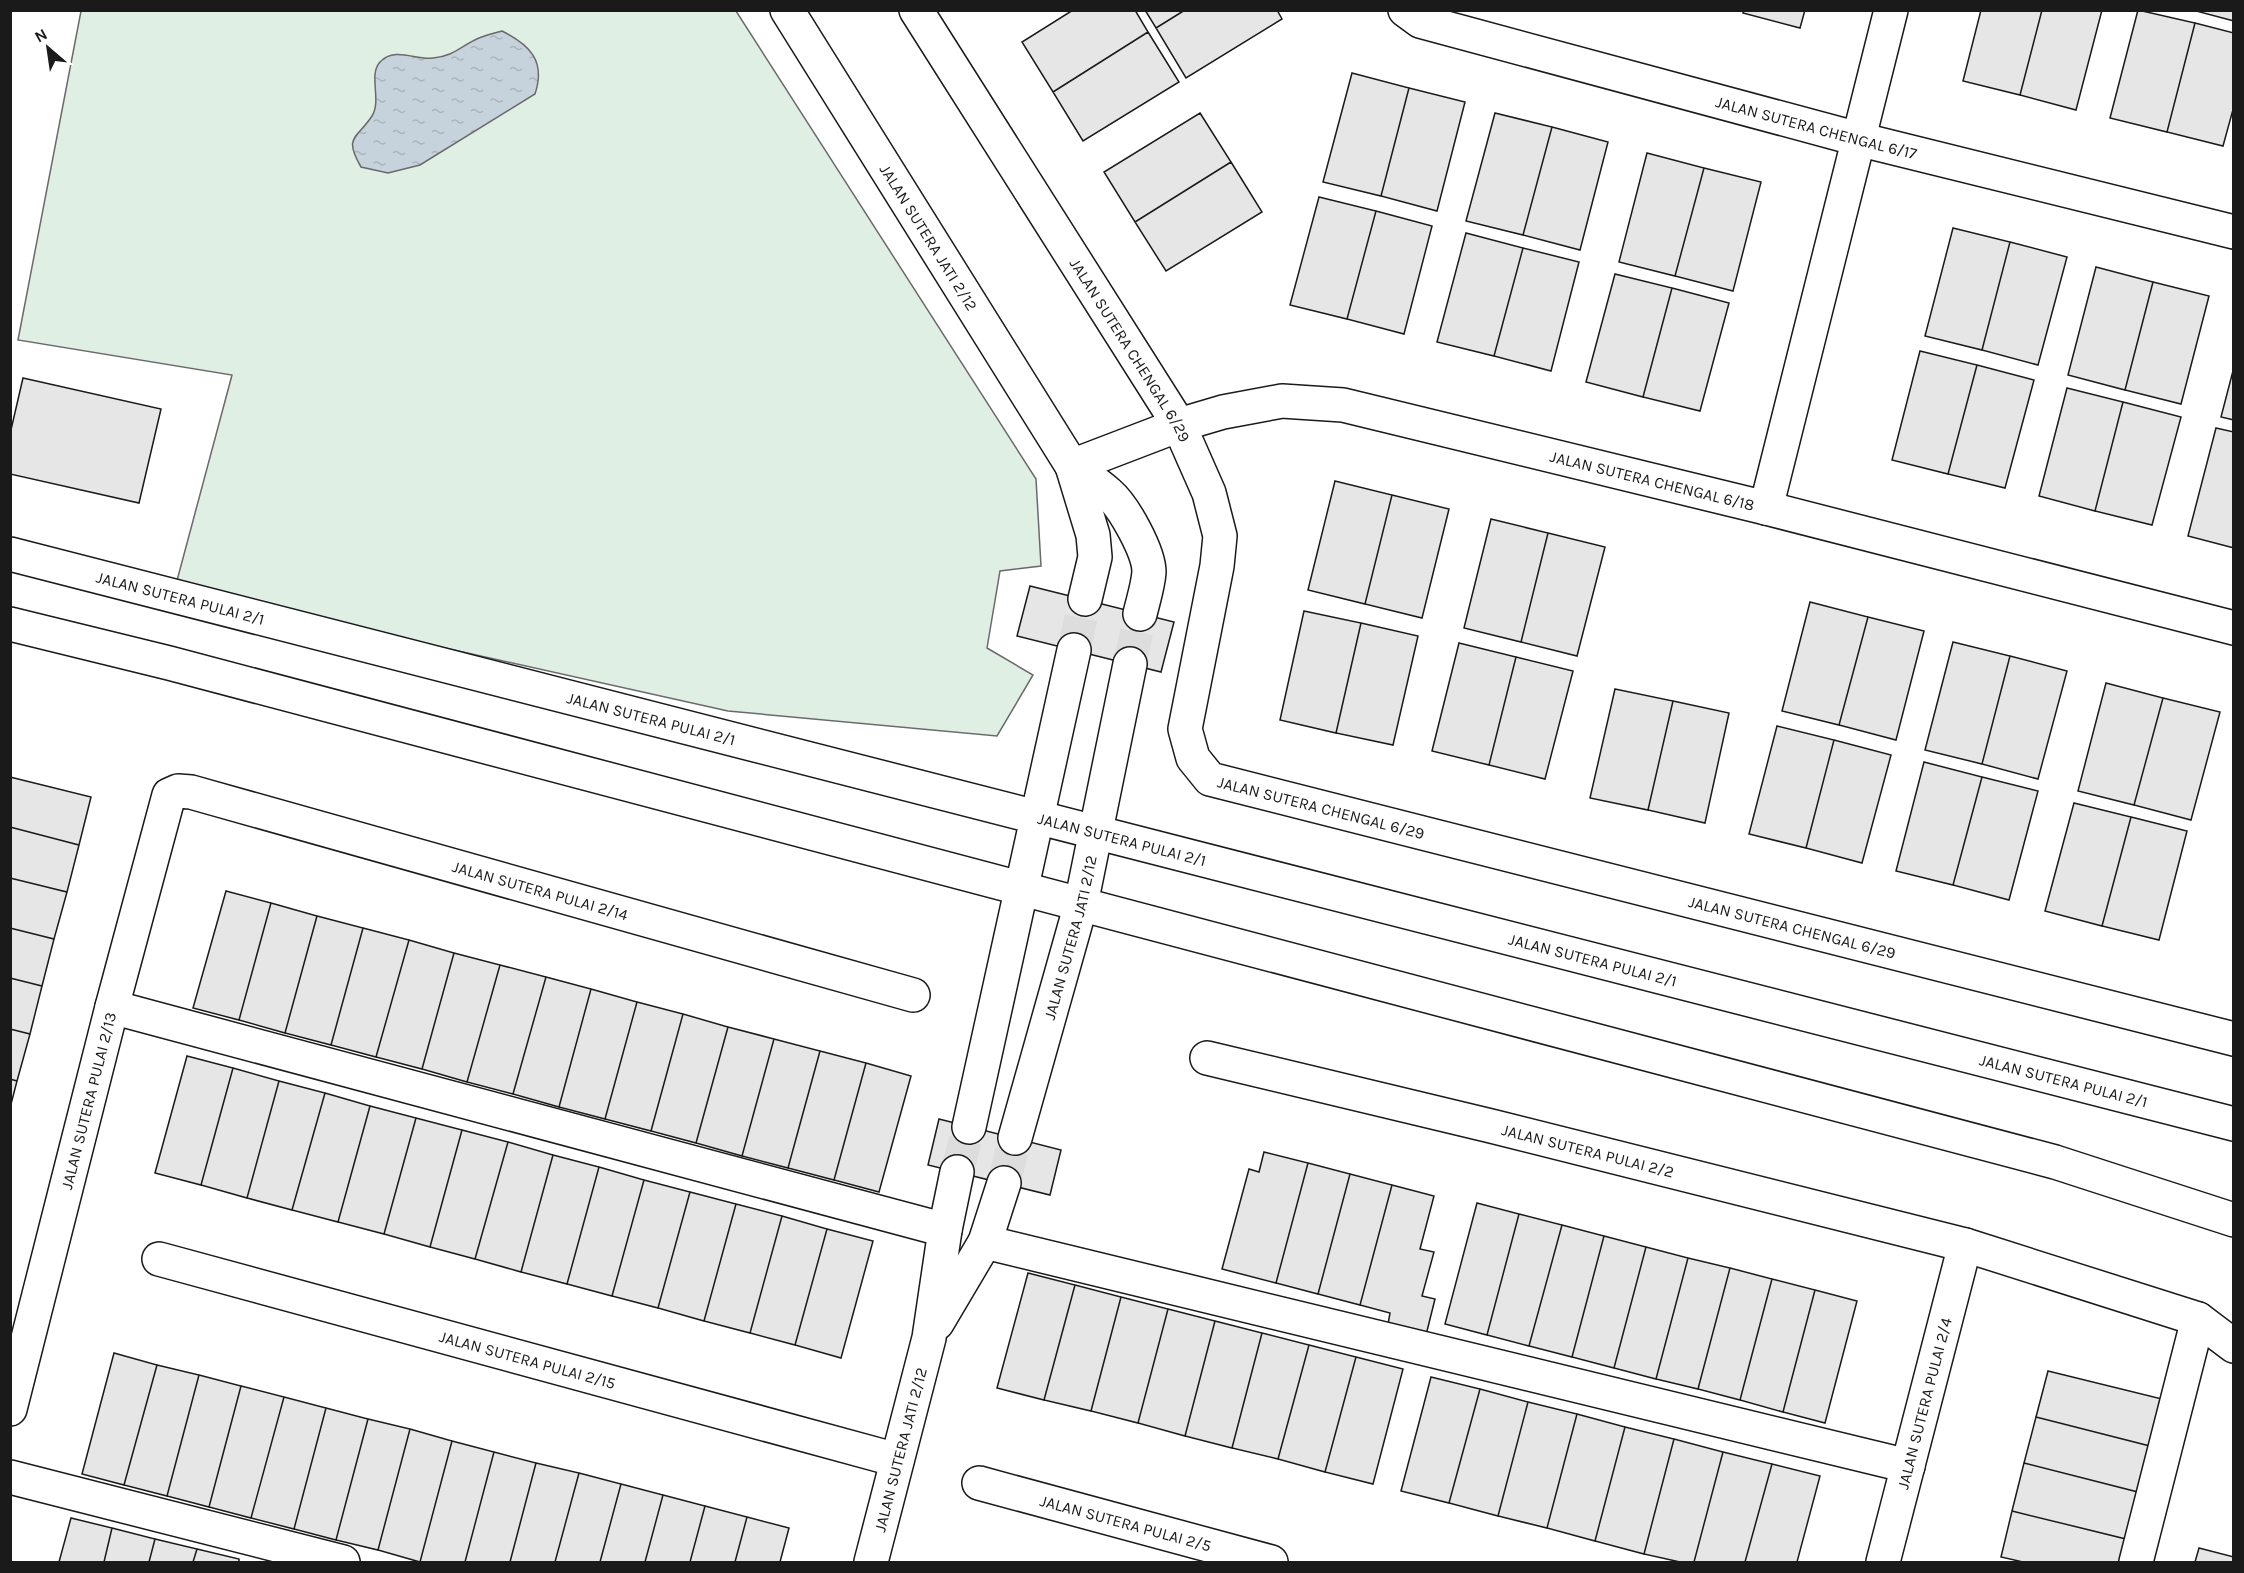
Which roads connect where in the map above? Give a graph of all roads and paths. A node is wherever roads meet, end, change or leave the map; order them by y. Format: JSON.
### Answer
{"nodes":[{"id":1,"x":787,"y":10,"type":"edge"},
{"id":2,"x":916,"y":10,"type":"edge"},
{"id":3,"x":1405,"y":10,"type":"edge"},
{"id":4,"x":1891,"y":10,"type":"edge"},
{"id":5,"x":1858,"y":139,"type":"junction"},
{"id":6,"x":2234,"y":232,"type":"edge"},
{"id":7,"x":1179,"y":425,"type":"junction"},
{"id":8,"x":1072,"y":466,"type":"junction"},
{"id":9,"x":1766,"y":508,"type":"junction"},
{"id":10,"x":10,"y":554,"type":"edge"},
{"id":11,"x":1085,"y":599,"type":"tunnel mouth"},
{"id":12,"x":1140,"y":614,"type":"tunnel mouth"},
{"id":13,"x":10,"y":624,"type":"edge"},
{"id":14,"x":2234,"y":628,"type":"edge"},
{"id":15,"x":1074,"y":650,"type":"tunnel mouth"},
{"id":16,"x":1130,"y":664,"type":"tunnel mouth"},
{"id":17,"x":169,"y":795,"type":"joint"},
{"id":18,"x":1037,"y":817,"type":"junction"},
{"id":19,"x":1096,"y":832,"type":"junction"},
{"id":20,"x":1021,"y":889,"type":"junction"},
{"id":21,"x":1081,"y":904,"type":"junction"},
{"id":22,"x":913,"y":995,"type":"dead end"},
{"id":23,"x":112,"y":1007,"type":"junction"},
{"id":24,"x":2234,"y":1039,"type":"edge"},
{"id":25,"x":1207,"y":1058,"type":"dead end"},
{"id":26,"x":2234,"y":1124,"type":"edge"},
{"id":27,"x":969,"y":1127,"type":"tunnel mouth"},
{"id":28,"x":1015,"y":1138,"type":"tunnel mouth"},
{"id":29,"x":957,"y":1172,"type":"tunnel mouth"},
{"id":30,"x":1004,"y":1183,"type":"tunnel mouth"},
{"id":31,"x":2234,"y":1220,"type":"edge"},
{"id":32,"x":945,"y":1230,"type":"junction"},
{"id":33,"x":985,"y":1242,"type":"junction"},
{"id":34,"x":1965,"y":1245,"type":"junction"},
{"id":35,"x":159,"y":1259,"type":"dead end"},
{"id":36,"x":2198,"y":1319,"type":"junction"},
{"id":37,"x":929,"y":1338,"type":"junction"},
{"id":38,"x":2234,"y":1346,"type":"edge"},
{"id":39,"x":10,"y":1409,"type":"edge"},
{"id":40,"x":897,"y":1460,"type":"junction"},
{"id":41,"x":1908,"y":1466,"type":"junction"},
{"id":42,"x":10,"y":1477,"type":"edge"},
{"id":43,"x":979,"y":1483,"type":"dead end"},
{"id":44,"x":342,"y":1563,"type":"edge"},
{"id":45,"x":871,"y":1563,"type":"edge"},
{"id":46,"x":1271,"y":1563,"type":"edge"},
{"id":47,"x":1883,"y":1563,"type":"edge"},
{"id":48,"x":2136,"y":1563,"type":"edge"}],
"edges":[{"from":1,"to":8,"type":"street","name":"JALAN SUTERA JATI 2/12"},
{"from":2,"to":7,"type":"street","name":"JALAN SUTERA CHENGAL 6/29"},
{"from":3,"to":5,"type":"street","name":"JALAN SUTERA CHENGAL 6/17"},
{"from":4,"to":5,"type":"street"},
{"from":5,"to":6,"type":"street","name":"JALAN SUTERA CHENGAL 6/17"},
{"from":5,"to":9,"type":"street"},
{"from":7,"to":8,"type":"street","name":"JALAN SUTERA CHENGAL 6/18"},
{"from":7,"to":9,"type":"street","name":"JALAN SUTERA CHENGAL 6/18"},
{"from":7,"to":24,"type":"street","name":"JALAN SUTERA CHENGAL 6/29"},
{"from":8,"to":11,"type":"street","name":"JALAN SUTERA JATI 2/12"},
{"from":8,"to":12,"type":"street","name":"JALAN SUTERA JATI 2/12"},
{"from":9,"to":14,"type":"street","name":"JALAN SUTERA CHENGAL 6/18"},
{"from":10,"to":18,"type":"street","name":"JALAN SUTERA PULAI 2/1"},
{"from":13,"to":20,"type":"street"},
{"from":15,"to":18,"type":"street"},
{"from":16,"to":19,"type":"street","name":"JALAN SUTERA JATI 2/12"},
{"from":17,"to":22,"type":"street","name":"JALAN SUTERA PULAI 2/14"},
{"from":17,"to":23,"type":"street","name":"JALAN SUTERA PULAI 2/13"},
{"from":18,"to":19,"type":"street","name":"JALAN SUTERA PULAI 2/1"},
{"from":18,"to":20,"type":"street"},
{"from":19,"to":21,"type":"street","name":"JALAN SUTERA JATI 2/12"},
{"from":19,"to":26,"type":"street","name":"JALAN SUTERA PULAI 2/1"},
{"from":20,"to":21,"type":"street"},
{"from":20,"to":27,"type":"street"},
{"from":21,"to":28,"type":"street","name":"JALAN SUTERA JATI 2/12"},
{"from":21,"to":31,"type":"street"},
{"from":23,"to":32,"type":"street"},
{"from":23,"to":39,"type":"street","name":"JALAN SUTERA PULAI 2/13"},
{"from":25,"to":34,"type":"street","name":"JALAN SUTERA PULAI 2/2"},
{"from":29,"to":32,"type":"street","name":"JALAN SUTERA JATI 2/12"},
{"from":30,"to":33,"type":"street","name":"JALAN SUTERA JATI 2/12"},
{"from":32,"to":37,"type":"street","name":"JALAN SUTERA JATI 2/12"},
{"from":33,"to":37,"type":"street","name":"JALAN SUTERA JATI 2/12"},
{"from":33,"to":41,"type":"street"},
{"from":34,"to":36,"type":"street","name":"JALAN SUTERA PULAI 2/2"},
{"from":34,"to":41,"type":"street","name":"JALAN SUTERA PULAI 2/4"},
{"from":35,"to":40,"type":"street","name":"JALAN SUTERA PULAI 2/15"},
{"from":36,"to":38,"type":"street","name":"JALAN SUTERA PULAI 2/2"},
{"from":36,"to":48,"type":"street"},
{"from":37,"to":40,"type":"street","name":"JALAN SUTERA JATI 2/12"},
{"from":40,"to":45,"type":"street","name":"JALAN SUTERA JATI 2/12"},
{"from":41,"to":47,"type":"street","name":"JALAN SUTERA PULAI 2/4"},
{"from":42,"to":44,"type":"street"},
{"from":43,"to":46,"type":"street","name":"JALAN SUTERA PULAI 2/5"}]}
